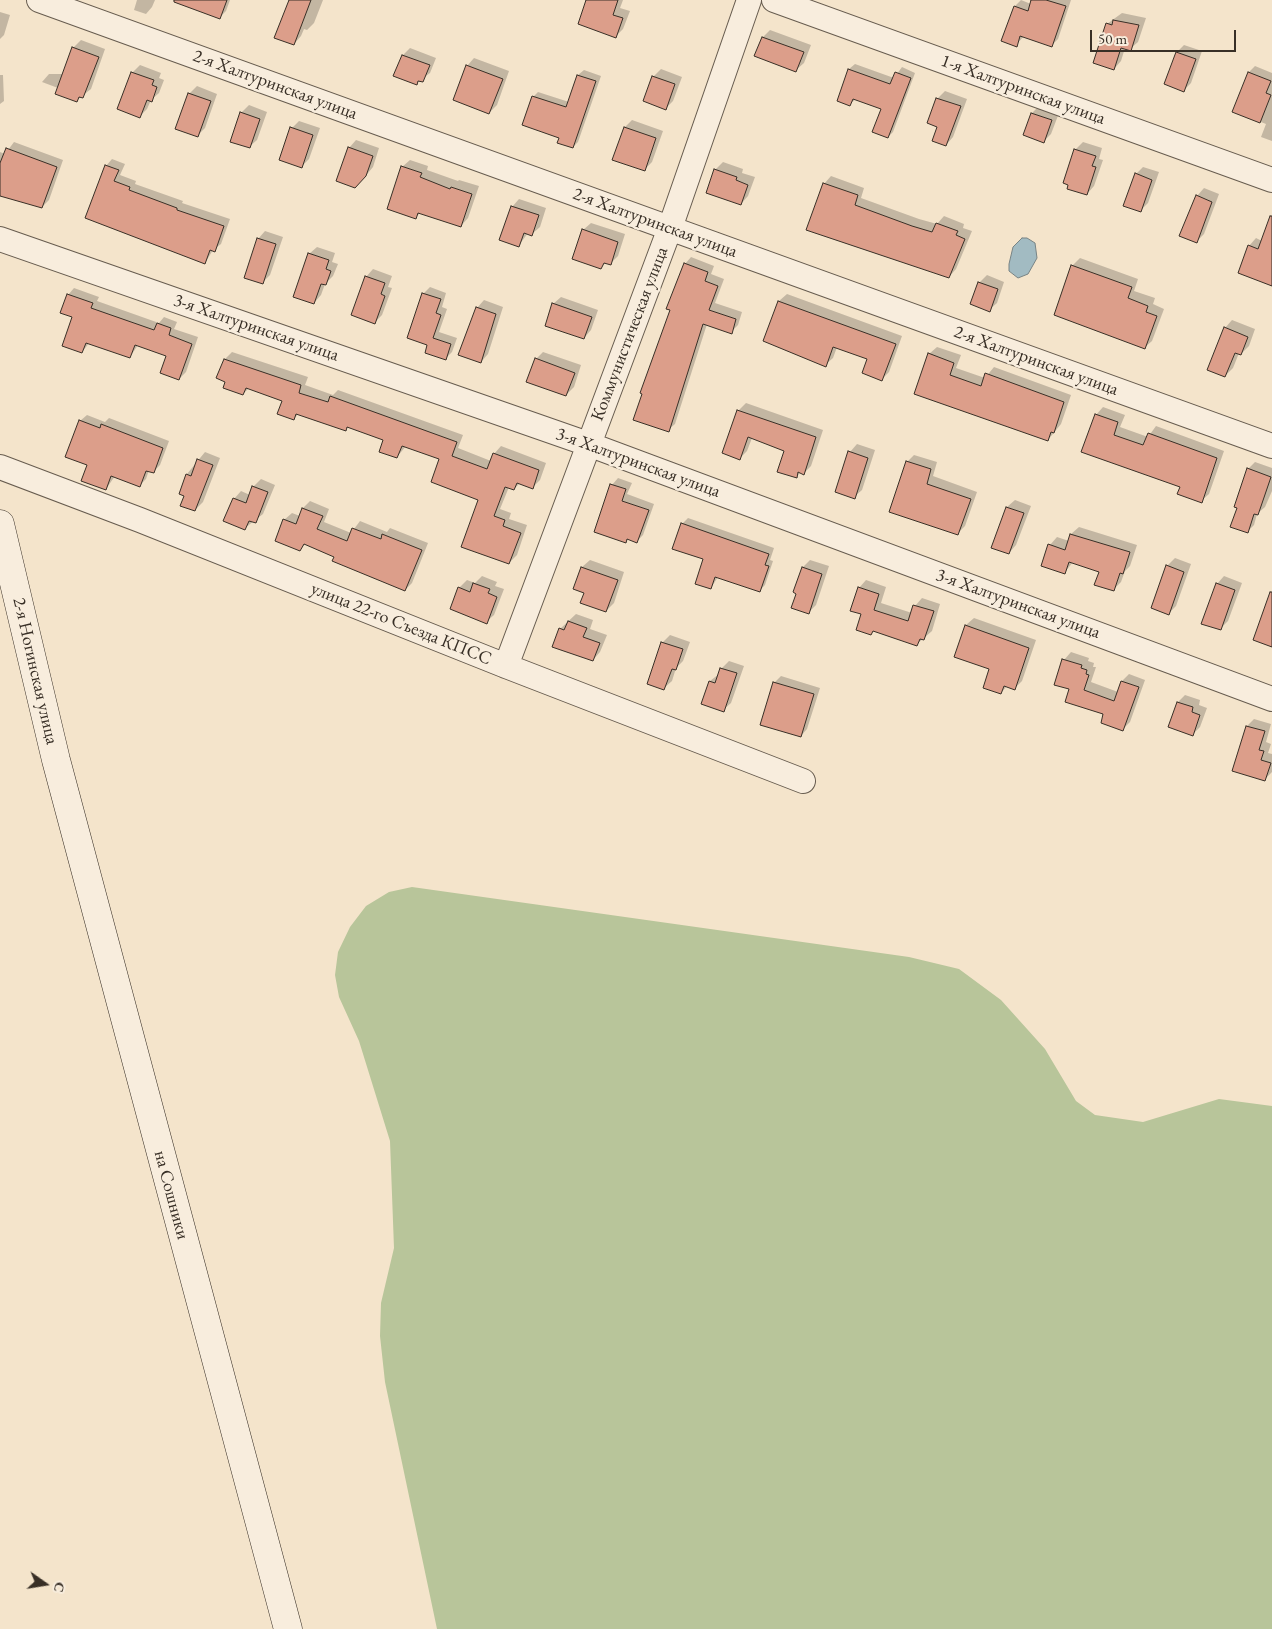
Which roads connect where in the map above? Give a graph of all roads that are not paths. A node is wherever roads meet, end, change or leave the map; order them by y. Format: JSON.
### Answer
{"nodes":[{"id":1,"x":39,"y":0,"type":"edge"},
{"id":2,"x":749,"y":0,"type":"edge"},
{"id":3,"x":774,"y":0,"type":"edge"},
{"id":4,"x":1272,"y":180,"type":"edge"},
{"id":5,"x":670,"y":228,"type":"junction"},
{"id":6,"x":0,"y":239,"type":"edge"},
{"id":7,"x":588,"y":444,"type":"junction"},
{"id":8,"x":1272,"y":446,"type":"edge"},
{"id":9,"x":0,"y":467,"type":"edge"},
{"id":10,"x":0,"y":524,"type":"edge"},
{"id":11,"x":506,"y":666,"type":"junction"},
{"id":12,"x":1272,"y":699,"type":"edge"},
{"id":13,"x":56,"y":760,"type":"joint"},
{"id":14,"x":803,"y":781,"type":"dead end"},
{"id":15,"x":288,"y":1629,"type":"edge"}],
"edges":[{"from":1,"to":5,"type":"street","name":"2-я Халтуринская улица"},
{"from":2,"to":5,"type":"street","name":"Коммунистическая улица"},
{"from":3,"to":4,"type":"street","name":"1-я Халтуринская улица"},
{"from":5,"to":7,"type":"street","name":"Коммунистическая улица"},
{"from":5,"to":8,"type":"street","name":"2-я Халтуринская улица"},
{"from":6,"to":7,"type":"street","name":"3-я Халтуринская улица"},
{"from":7,"to":11,"type":"street","name":"Коммунистическая улица"},
{"from":7,"to":12,"type":"street","name":"3-я Халтуринская улица"},
{"from":9,"to":11,"type":"street","name":"улица 22-го Съезда КПСС"},
{"from":10,"to":13,"type":"street","name":"2-я Ногинская улица"},
{"from":11,"to":14,"type":"street","name":"улица 22-го Съезда КПСС"},
{"from":13,"to":15,"type":"street","name":"на Сошники"}]}
